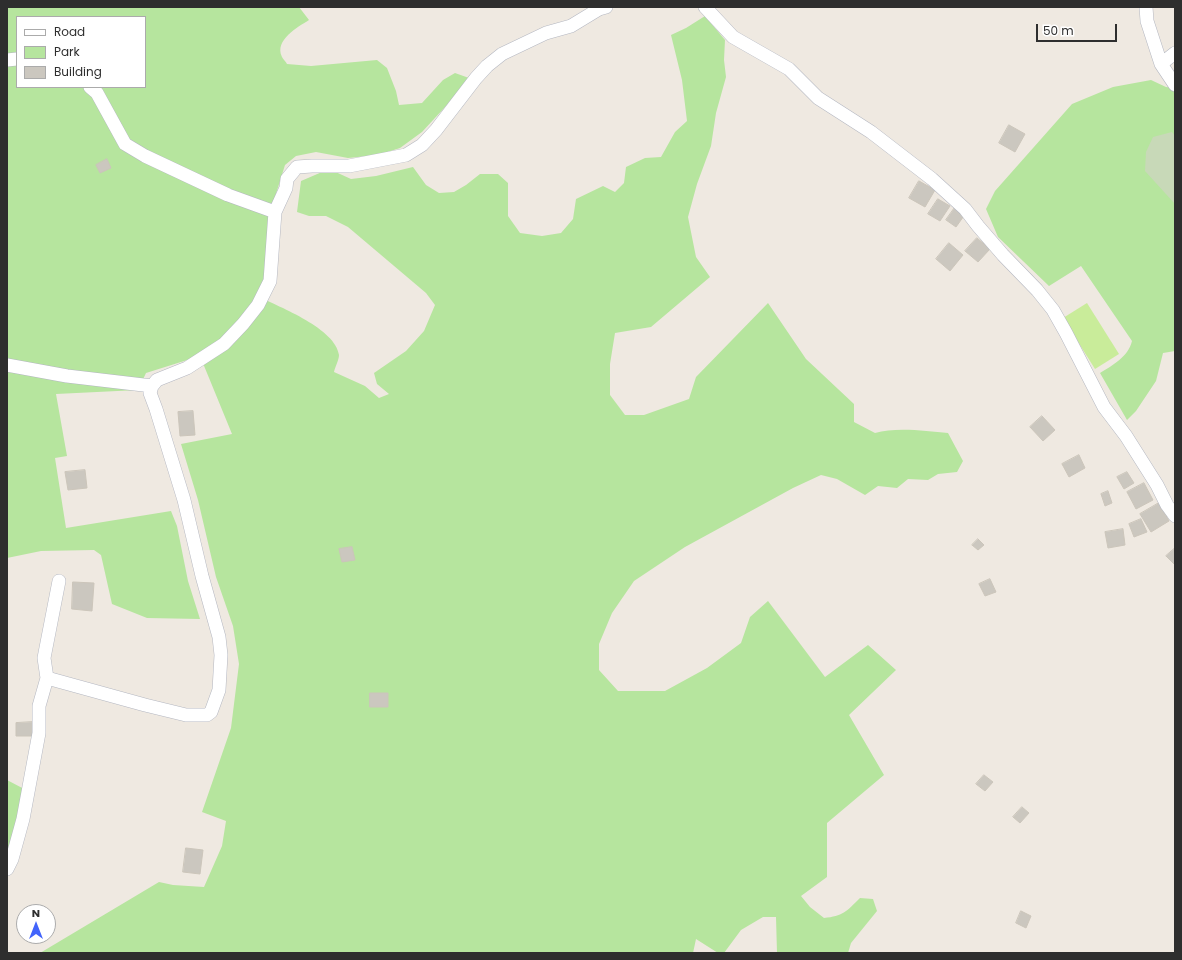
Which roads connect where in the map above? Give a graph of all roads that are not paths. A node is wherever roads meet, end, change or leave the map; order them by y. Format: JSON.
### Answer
{"nodes":[{"id":1,"x":606,"y":7,"type":"edge"},
{"id":2,"x":705,"y":7,"type":"edge"},
{"id":3,"x":1146,"y":7,"type":"edge"},
{"id":4,"x":1175,"y":53,"type":"edge"},
{"id":5,"x":1161,"y":64,"type":"junction"},
{"id":6,"x":1175,"y":85,"type":"edge"},
{"id":7,"x":91,"y":88,"type":"edge"},
{"id":8,"x":275,"y":212,"type":"junction"},
{"id":9,"x":7,"y":365,"type":"edge"},
{"id":10,"x":152,"y":386,"type":"junction"},
{"id":11,"x":1175,"y":516,"type":"edge"},
{"id":12,"x":59,"y":581,"type":"dead end"},
{"id":13,"x":47,"y":678,"type":"junction"},
{"id":14,"x":7,"y":869,"type":"edge"}],
"edges":[{"from":1,"to":8,"type":"street"},
{"from":2,"to":11,"type":"street"},
{"from":3,"to":5,"type":"street"},
{"from":4,"to":5,"type":"street"},
{"from":5,"to":6,"type":"street"},
{"from":7,"to":8,"type":"street"},
{"from":8,"to":10,"type":"street"},
{"from":9,"to":10,"type":"street"},
{"from":10,"to":13,"type":"street"},
{"from":12,"to":13,"type":"street"},
{"from":13,"to":14,"type":"street"}]}
